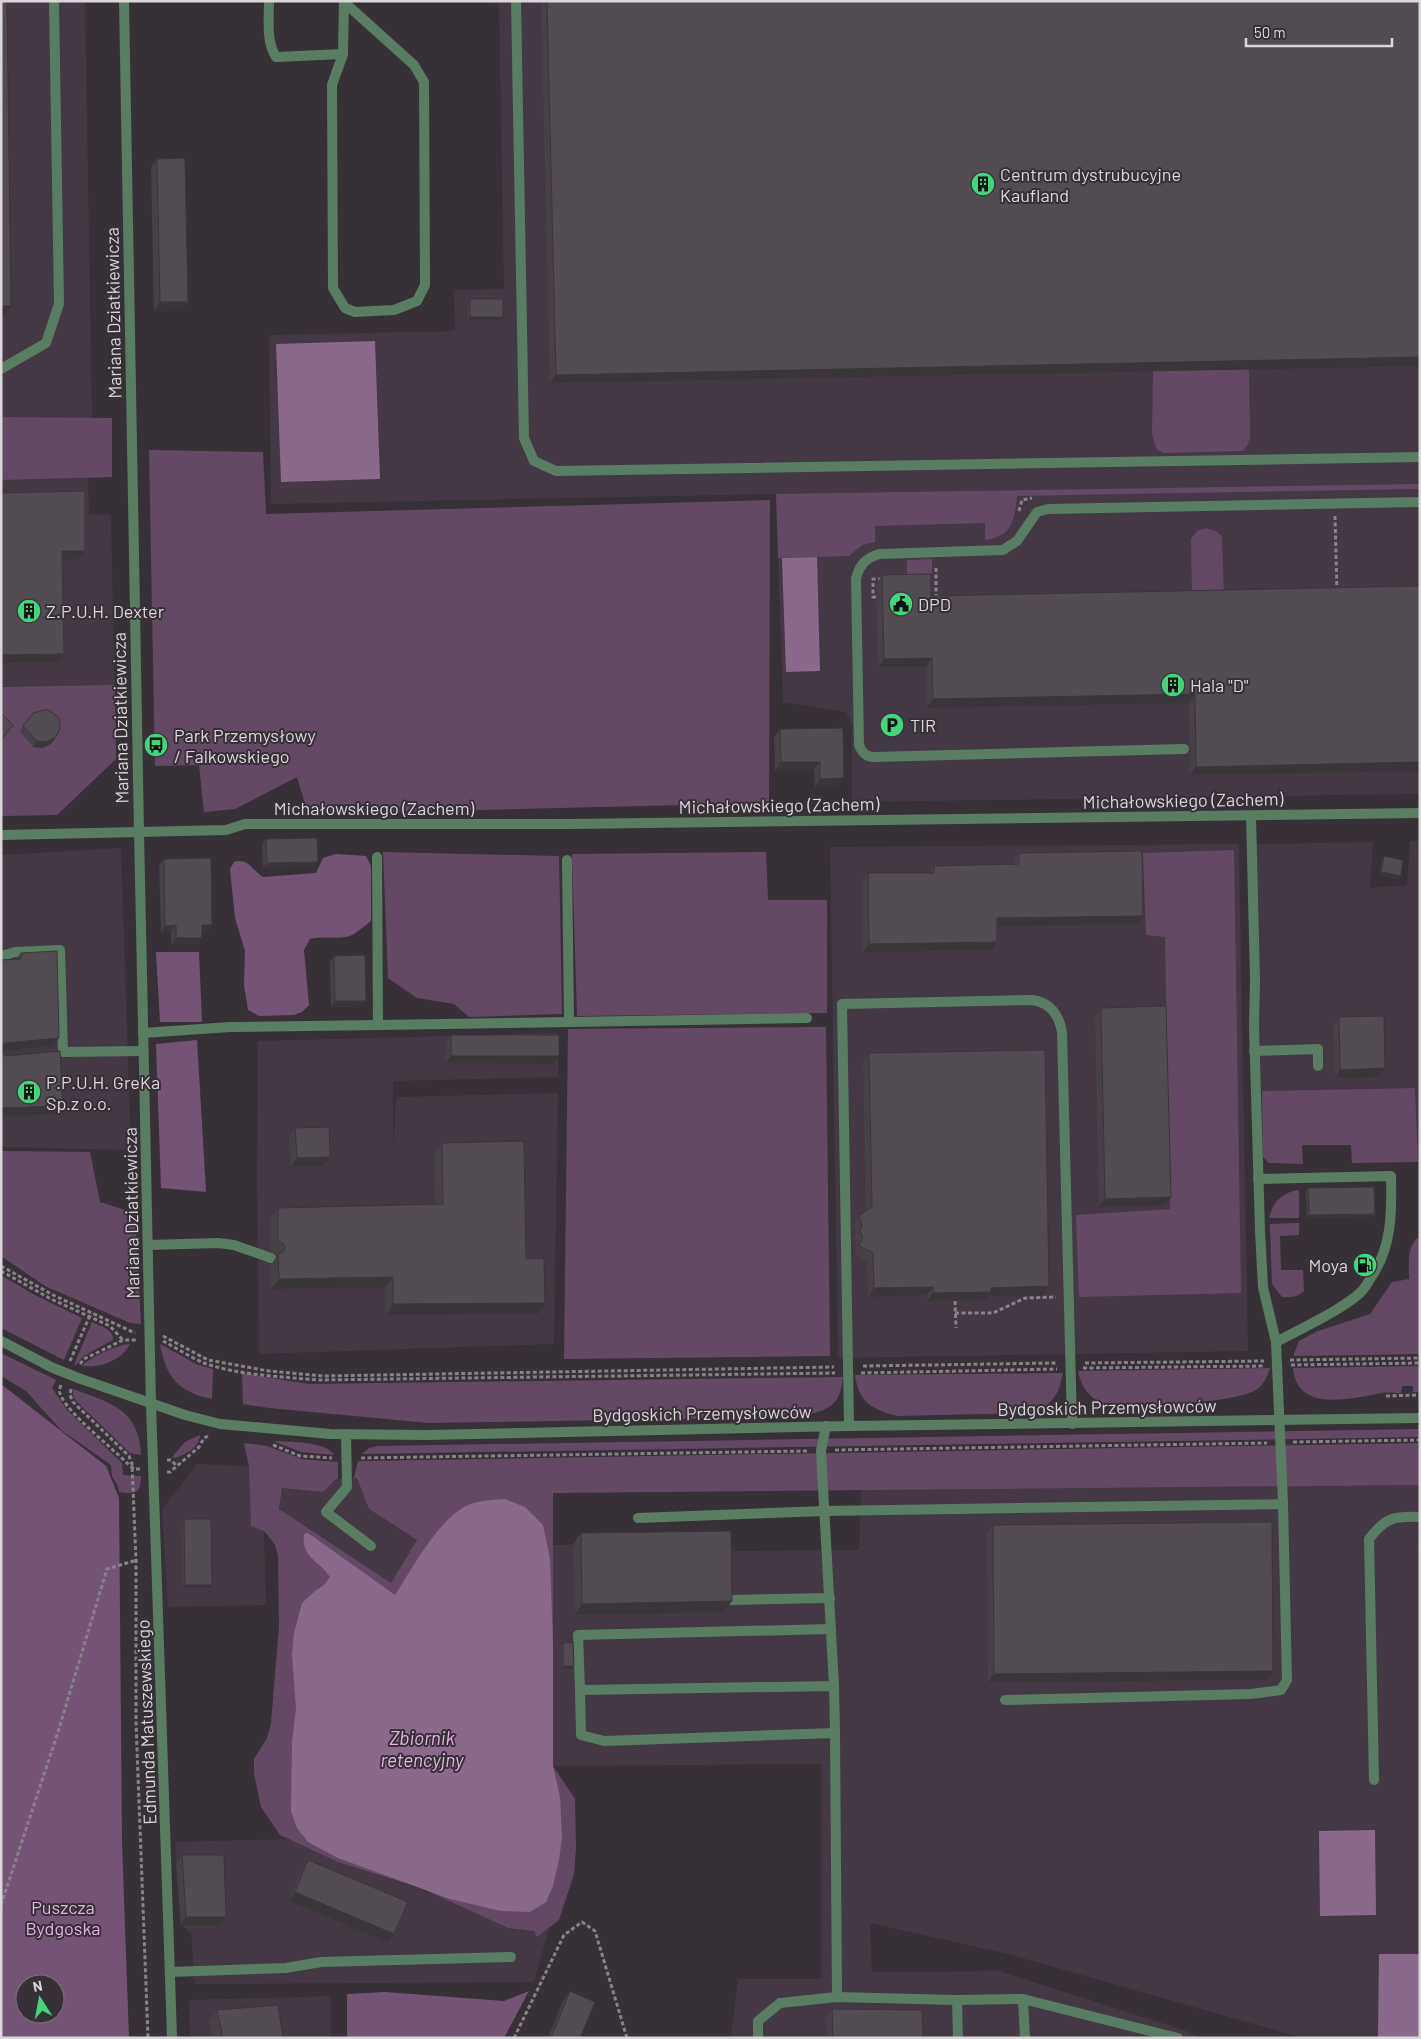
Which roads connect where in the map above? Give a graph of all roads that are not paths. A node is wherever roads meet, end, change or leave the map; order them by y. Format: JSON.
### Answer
{"nodes":[{"id":1,"x":54,"y":1,"type":"edge"},
{"id":2,"x":124,"y":1,"type":"edge"},
{"id":3,"x":269,"y":1,"type":"edge"},
{"id":4,"x":516,"y":1,"type":"edge"},
{"id":5,"x":344,"y":2,"type":"edge"},
{"id":6,"x":343,"y":54,"type":"junction"},
{"id":7,"x":1,"y":369,"type":"edge"},
{"id":8,"x":1420,"y":458,"type":"edge"},
{"id":9,"x":1420,"y":502,"type":"edge"},
{"id":10,"x":1184,"y":749,"type":"dead end"},
{"id":11,"x":1420,"y":813,"type":"edge"},
{"id":12,"x":1251,"y":816,"type":"junction"},
{"id":13,"x":138,"y":832,"type":"junction"},
{"id":14,"x":1,"y":835,"type":"edge"},
{"id":15,"x":378,"y":857,"type":"dead end"},
{"id":16,"x":567,"y":860,"type":"dead end"},
{"id":17,"x":1,"y":956,"type":"edge"},
{"id":18,"x":806,"y":1018,"type":"dead end"},
{"id":19,"x":569,"y":1022,"type":"junction"},
{"id":20,"x":378,"y":1025,"type":"junction"},
{"id":21,"x":143,"y":1033,"type":"junction"},
{"id":22,"x":143,"y":1051,"type":"junction"},
{"id":23,"x":1254,"y":1051,"type":"junction"},
{"id":24,"x":1318,"y":1066,"type":"dead end"},
{"id":25,"x":1258,"y":1179,"type":"junction"},
{"id":26,"x":148,"y":1245,"type":"junction"},
{"id":27,"x":271,"y":1258,"type":"dead end"},
{"id":28,"x":1,"y":1341,"type":"edge"},
{"id":29,"x":1276,"y":1342,"type":"junction"},
{"id":30,"x":151,"y":1404,"type":"junction"},
{"id":31,"x":1420,"y":1418,"type":"edge"},
{"id":32,"x":1280,"y":1420,"type":"junction"},
{"id":33,"x":1072,"y":1424,"type":"junction"},
{"id":34,"x":826,"y":1426,"type":"junction"},
{"id":35,"x":849,"y":1426,"type":"junction"},
{"id":36,"x":346,"y":1434,"type":"junction"},
{"id":37,"x":1283,"y":1504,"type":"junction"},
{"id":38,"x":825,"y":1511,"type":"junction"},
{"id":39,"x":1420,"y":1517,"type":"edge"},
{"id":40,"x":638,"y":1518,"type":"dead end"},
{"id":41,"x":371,"y":1546,"type":"dead end"},
{"id":42,"x":830,"y":1598,"type":"junction"},
{"id":43,"x":731,"y":1600,"type":"edge"},
{"id":44,"x":831,"y":1630,"type":"junction"},
{"id":45,"x":834,"y":1686,"type":"junction"},
{"id":46,"x":580,"y":1690,"type":"junction"},
{"id":47,"x":1005,"y":1700,"type":"dead end"},
{"id":48,"x":835,"y":1733,"type":"junction"},
{"id":49,"x":1374,"y":1780,"type":"dead end"},
{"id":50,"x":511,"y":1957,"type":"dead end"},
{"id":51,"x":170,"y":1972,"type":"junction"},
{"id":52,"x":838,"y":1997,"type":"junction"},
{"id":53,"x":1023,"y":1999,"type":"junction"},
{"id":54,"x":957,"y":2000,"type":"junction"},
{"id":55,"x":172,"y":2038,"type":"edge"},
{"id":56,"x":758,"y":2038,"type":"edge"},
{"id":57,"x":958,"y":2038,"type":"edge"},
{"id":58,"x":1025,"y":2038,"type":"edge"},
{"id":59,"x":1178,"y":2038,"type":"edge"}],
"edges":[{"from":1,"to":7,"type":"street"},
{"from":2,"to":13,"type":"street","name":"Mariana Dziatkiewicza"},
{"from":3,"to":6,"type":"street"},
{"from":4,"to":8,"type":"street"},
{"from":5,"to":6,"type":"street"},
{"from":5,"to":6,"type":"street"},
{"from":9,"to":10,"type":"street"},
{"from":11,"to":12,"type":"street","name":"Michałowskiego (Zachem)"},
{"from":12,"to":13,"type":"street","name":"Michałowskiego (Zachem)"},
{"from":12,"to":23,"type":"street"},
{"from":13,"to":14,"type":"street","name":"Michałowskiego (Zachem)"},
{"from":13,"to":21,"type":"street","name":"Mariana Dziatkiewicza"},
{"from":15,"to":20,"type":"street"},
{"from":16,"to":19,"type":"street"},
{"from":17,"to":22,"type":"street"},
{"from":18,"to":19,"type":"street"},
{"from":19,"to":20,"type":"street"},
{"from":20,"to":21,"type":"street"},
{"from":21,"to":22,"type":"street","name":"Mariana Dziatkiewicza"},
{"from":22,"to":26,"type":"street","name":"Mariana Dziatkiewicza"},
{"from":23,"to":24,"type":"street"},
{"from":23,"to":25,"type":"street"},
{"from":25,"to":29,"type":"street"},
{"from":25,"to":29,"type":"street"},
{"from":26,"to":27,"type":"street"},
{"from":26,"to":30,"type":"street","name":"Mariana Dziatkiewicza"},
{"from":28,"to":30,"type":"street","name":"Bydgoskich Przemysłowców"},
{"from":29,"to":32,"type":"street"},
{"from":30,"to":36,"type":"street","name":"Bydgoskich Przemysłowców"},
{"from":30,"to":51,"type":"street","name":"Edmunda Matuszewskiego"},
{"from":31,"to":32,"type":"street","name":"Bydgoskich Przemysłowców"},
{"from":32,"to":33,"type":"street","name":"Bydgoskich Przemysłowców"},
{"from":32,"to":37,"type":"street"},
{"from":33,"to":35,"type":"street","name":"Bydgoskich Przemysłowców"},
{"from":33,"to":35,"type":"street"},
{"from":34,"to":35,"type":"street","name":"Bydgoskich Przemysłowców"},
{"from":34,"to":36,"type":"street","name":"Bydgoskich Przemysłowców"},
{"from":34,"to":38,"type":"street"},
{"from":36,"to":41,"type":"street"},
{"from":37,"to":38,"type":"street"},
{"from":37,"to":47,"type":"street"},
{"from":38,"to":40,"type":"street"},
{"from":38,"to":42,"type":"street"},
{"from":39,"to":49,"type":"street"},
{"from":42,"to":43,"type":"street"},
{"from":42,"to":44,"type":"street"},
{"from":44,"to":45,"type":"street"},
{"from":44,"to":46,"type":"street"},
{"from":45,"to":46,"type":"street"},
{"from":45,"to":48,"type":"street"},
{"from":46,"to":48,"type":"street"},
{"from":48,"to":52,"type":"street"},
{"from":50,"to":51,"type":"street"},
{"from":51,"to":55,"type":"street","name":"Edmunda Matuszewskiego"},
{"from":52,"to":54,"type":"street"},
{"from":52,"to":56,"type":"street"},
{"from":53,"to":54,"type":"street"},
{"from":53,"to":58,"type":"street"},
{"from":53,"to":59,"type":"street"},
{"from":54,"to":57,"type":"street"}]}
